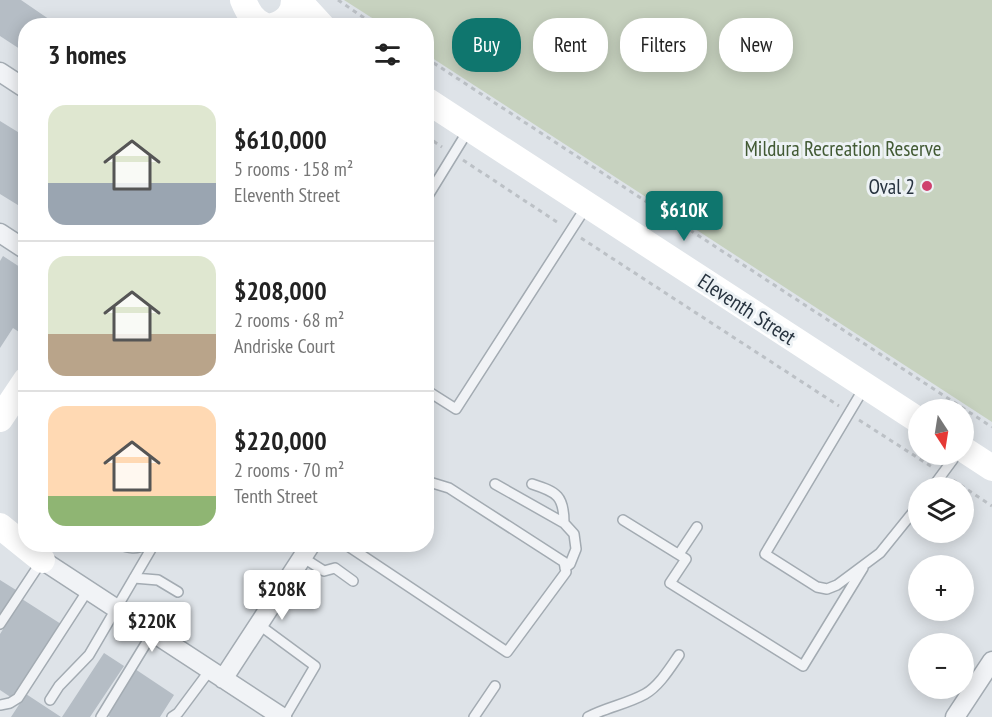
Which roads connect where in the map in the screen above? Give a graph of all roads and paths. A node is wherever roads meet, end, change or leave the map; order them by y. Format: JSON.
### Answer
{"nodes":[{"id":1,"x":296,"y":0,"type":"edge"},
{"id":2,"x":338,"y":0,"type":"edge"},
{"id":3,"x":286,"y":18,"type":"edge"},
{"id":4,"x":314,"y":18,"type":"edge"},
{"id":5,"x":364,"y":18,"type":"edge"},
{"id":6,"x":434,"y":63,"type":"edge"},
{"id":7,"x":0,"y":72,"type":"edge"},
{"id":8,"x":18,"y":84,"type":"edge"},
{"id":9,"x":434,"y":105,"type":"edge"},
{"id":10,"x":470,"y":128,"type":"junction"},
{"id":11,"x":434,"y":141,"type":"edge"},
{"id":12,"x":453,"y":154,"type":"junction"},
{"id":13,"x":434,"y":186,"type":"edge"},
{"id":14,"x":587,"y":205,"type":"junction"},
{"id":15,"x":570,"y":231,"type":"junction"},
{"id":16,"x":0,"y":234,"type":"edge"},
{"id":17,"x":18,"y":245,"type":"edge"},
{"id":18,"x":865,"y":386,"type":"junction"},
{"id":19,"x":18,"y":392,"type":"edge"},
{"id":20,"x":434,"y":395,"type":"edge"},
{"id":21,"x":849,"y":413,"type":"junction"},
{"id":22,"x":908,"y":414,"type":"edge"},
{"id":23,"x":0,"y":419,"type":"edge"},
{"id":24,"x":992,"y":427,"type":"edge"},
{"id":25,"x":974,"y":456,"type":"edge"},
{"id":26,"x":949,"y":465,"type":"edge"},
{"id":27,"x":992,"y":468,"type":"edge"},
{"id":28,"x":942,"y":474,"type":"junction"},
{"id":29,"x":940,"y":477,"type":"edge"},
{"id":30,"x":434,"y":484,"type":"edge"},
{"id":31,"x":495,"y":484,"type":"dead end"},
{"id":32,"x":532,"y":484,"type":"dead end"},
{"id":33,"x":992,"y":506,"type":"edge"},
{"id":34,"x":623,"y":519,"type":"dead end"},
{"id":35,"x":908,"y":520,"type":"edge"},
{"id":36,"x":564,"y":523,"type":"junction"},
{"id":37,"x":0,"y":526,"type":"edge"},
{"id":38,"x":697,"y":527,"type":"dead end"},
{"id":39,"x":18,"y":541,"type":"edge"},
{"id":40,"x":0,"y":543,"type":"edge"},
{"id":41,"x":18,"y":550,"type":"edge"},
{"id":42,"x":22,"y":552,"type":"edge"},
{"id":43,"x":32,"y":552,"type":"edge"},
{"id":44,"x":149,"y":552,"type":"edge"},
{"id":45,"x":305,"y":552,"type":"edge"},
{"id":46,"x":307,"y":552,"type":"edge"},
{"id":47,"x":357,"y":552,"type":"edge"},
{"id":48,"x":679,"y":554,"type":"junction"},
{"id":49,"x":42,"y":560,"type":"junction"},
{"id":50,"x":866,"y":564,"type":"junction"},
{"id":51,"x":565,"y":568,"type":"junction"},
{"id":52,"x":134,"y":578,"type":"junction"},
{"id":53,"x":353,"y":581,"type":"dead end"},
{"id":54,"x":88,"y":590,"type":"junction"},
{"id":55,"x":178,"y":592,"type":"dead end"},
{"id":56,"x":116,"y":608,"type":"junction"},
{"id":57,"x":0,"y":624,"type":"edge"},
{"id":58,"x":258,"y":624,"type":"junction"},
{"id":59,"x":153,"y":632,"type":"junction"},
{"id":60,"x":679,"y":655,"type":"dead end"},
{"id":61,"x":992,"y":661,"type":"edge"},
{"id":62,"x":217,"y":674,"type":"junction"},
{"id":63,"x":495,"y":686,"type":"dead end"},
{"id":64,"x":50,"y":700,"type":"dead end"},
{"id":65,"x":0,"y":705,"type":"edge"},
{"id":66,"x":177,"y":716,"type":"edge"},
{"id":67,"x":101,"y":717,"type":"edge"},
{"id":68,"x":283,"y":717,"type":"edge"},
{"id":69,"x":474,"y":717,"type":"edge"},
{"id":70,"x":588,"y":717,"type":"edge"},
{"id":71,"x":955,"y":717,"type":"edge"}],
"edges":[{"from":1,"to":3,"type":"main road"},
{"from":1,"to":4,"type":"main road"},
{"from":2,"to":5,"type":"path"},
{"from":6,"to":24,"type":"path"},
{"from":7,"to":8,"type":"street"},
{"from":9,"to":10,"type":"main road","name":"Eleventh Street"},
{"from":10,"to":12,"type":"lane"},
{"from":10,"to":14,"type":"main road","name":"Eleventh Street"},
{"from":11,"to":12,"type":"path"},
{"from":12,"to":13,"type":"lane"},
{"from":12,"to":15,"type":"path"},
{"from":14,"to":15,"type":"lane"},
{"from":14,"to":18,"type":"main road","name":"Eleventh Street"},
{"from":15,"to":20,"type":"lane"},
{"from":15,"to":21,"type":"path"},
{"from":16,"to":17,"type":"street"},
{"from":18,"to":21,"type":"lane"},
{"from":18,"to":22,"type":"main road","name":"Eleventh Street"},
{"from":19,"to":23,"type":"main road"},
{"from":21,"to":28,"type":"path"},
{"from":21,"to":50,"type":"lane"},
{"from":25,"to":27,"type":"main road"},
{"from":26,"to":28,"type":"lane"},
{"from":28,"to":29,"type":"lane"},
{"from":28,"to":33,"type":"path"},
{"from":30,"to":51,"type":"lane"},
{"from":31,"to":36,"type":"lane"},
{"from":32,"to":36,"type":"lane"},
{"from":34,"to":48,"type":"lane"},
{"from":35,"to":50,"type":"lane"},
{"from":36,"to":51,"type":"lane"},
{"from":37,"to":39,"type":"main road"},
{"from":38,"to":48,"type":"lane"},
{"from":40,"to":41,"type":"main road"},
{"from":42,"to":49,"type":"main road"},
{"from":43,"to":49,"type":"main road"},
{"from":44,"to":52,"type":"lane"},
{"from":45,"to":58,"type":"street"},
{"from":46,"to":53,"type":"lane"},
{"from":47,"to":51,"type":"lane"},
{"from":48,"to":50,"type":"lane"},
{"from":49,"to":54,"type":"street"},
{"from":49,"to":57,"type":"lane"},
{"from":52,"to":55,"type":"lane"},
{"from":52,"to":56,"type":"lane"},
{"from":54,"to":56,"type":"street"},
{"from":54,"to":65,"type":"lane"},
{"from":56,"to":59,"type":"street"},
{"from":56,"to":64,"type":"lane"},
{"from":58,"to":62,"type":"street"},
{"from":58,"to":68,"type":"lane"},
{"from":59,"to":62,"type":"street"},
{"from":59,"to":67,"type":"lane"},
{"from":60,"to":70,"type":"lane"},
{"from":61,"to":71,"type":"street"},
{"from":62,"to":66,"type":"lane"},
{"from":62,"to":68,"type":"street"},
{"from":63,"to":69,"type":"lane"}]}
